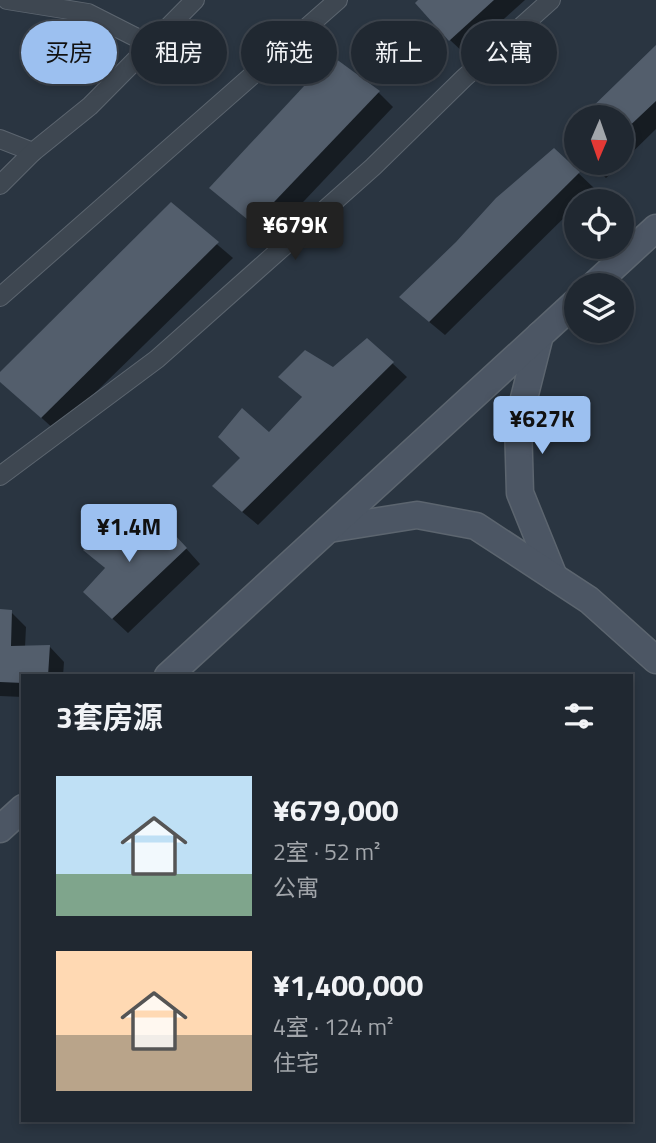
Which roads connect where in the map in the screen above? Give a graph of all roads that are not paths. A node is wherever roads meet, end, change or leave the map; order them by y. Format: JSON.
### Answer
{"nodes":[{"id":1,"x":7,"y":0,"type":"edge"},
{"id":2,"x":195,"y":0,"type":"edge"},
{"id":3,"x":338,"y":0,"type":"edge"},
{"id":4,"x":551,"y":0,"type":"edge"},
{"id":5,"x":174,"y":21,"type":"edge"},
{"id":6,"x":131,"y":35,"type":"edge"},
{"id":7,"x":131,"y":65,"type":"edge"},
{"id":8,"x":0,"y":139,"type":"edge"},
{"id":9,"x":33,"y":152,"type":"junction"},
{"id":10,"x":0,"y":185,"type":"edge"},
{"id":11,"x":656,"y":228,"type":"edge"},
{"id":12,"x":607,"y":273,"type":"edge"},
{"id":13,"x":0,"y":298,"type":"edge"},
{"id":14,"x":564,"y":313,"type":"edge"},
{"id":15,"x":540,"y":335,"type":"junction"},
{"id":16,"x":0,"y":476,"type":"edge"},
{"id":17,"x":329,"y":529,"type":"junction"},
{"id":18,"x":554,"y":577,"type":"junction"},
{"id":19,"x":656,"y":660,"type":"edge"},
{"id":20,"x":170,"y":674,"type":"edge"},
{"id":21,"x":21,"y":810,"type":"edge"},
{"id":22,"x":0,"y":829,"type":"edge"}],
"edges":[{"from":1,"to":6,"type":"street"},
{"from":2,"to":5,"type":"street"},
{"from":3,"to":13,"type":"street"},
{"from":4,"to":16,"type":"street"},
{"from":7,"to":9,"type":"street"},
{"from":8,"to":9,"type":"street"},
{"from":9,"to":10,"type":"street"},
{"from":11,"to":12,"type":"main road"},
{"from":14,"to":15,"type":"main road"},
{"from":15,"to":17,"type":"main road"},
{"from":15,"to":18,"type":"main road"},
{"from":17,"to":18,"type":"main road"},
{"from":17,"to":20,"type":"main road"},
{"from":18,"to":19,"type":"main road"},
{"from":21,"to":22,"type":"main road"}]}
